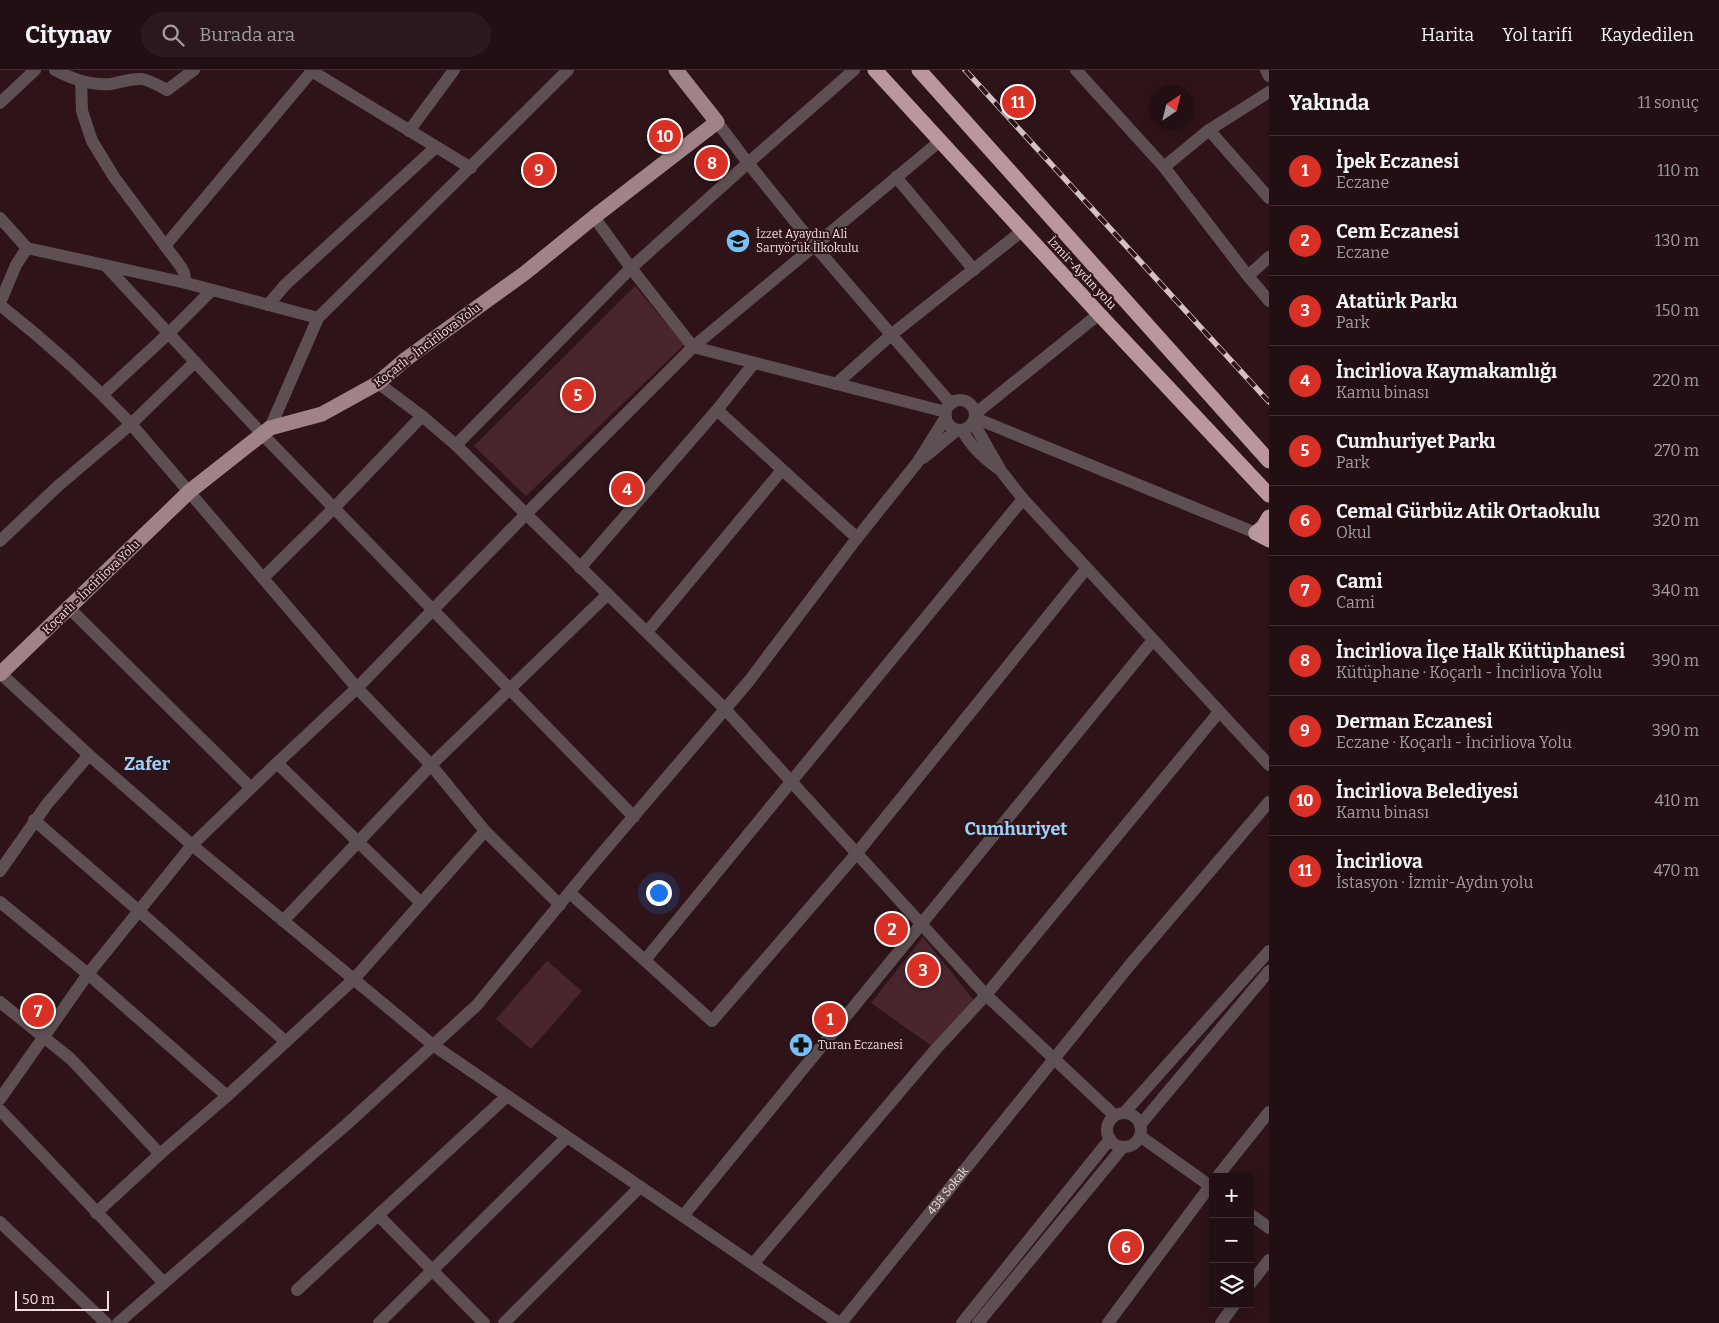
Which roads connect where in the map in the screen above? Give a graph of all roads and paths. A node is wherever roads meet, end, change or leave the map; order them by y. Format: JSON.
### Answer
{"nodes":[{"id":1,"x":35,"y":70,"type":"edge"},
{"id":2,"x":55,"y":70,"type":"edge"},
{"id":3,"x":194,"y":70,"type":"edge"},
{"id":4,"x":454,"y":70,"type":"edge"},
{"id":5,"x":568,"y":70,"type":"edge"},
{"id":6,"x":854,"y":70,"type":"edge"},
{"id":7,"x":875,"y":70,"type":"edge"},
{"id":8,"x":919,"y":70,"type":"edge"},
{"id":9,"x":1076,"y":70,"type":"edge"},
{"id":10,"x":1266,"y":70,"type":"edge"},
{"id":11,"x":311,"y":71,"type":"edge"},
{"id":12,"x":678,"y":71,"type":"edge"},
{"id":13,"x":1269,"y":76,"type":"edge"},
{"id":14,"x":81,"y":81,"type":"junction"},
{"id":15,"x":1269,"y":92,"type":"edge"},
{"id":16,"x":0,"y":102,"type":"edge"},
{"id":17,"x":718,"y":122,"type":"junction"},
{"id":18,"x":410,"y":130,"type":"junction"},
{"id":19,"x":1209,"y":130,"type":"junction"},
{"id":20,"x":940,"y":141,"type":"junction"},
{"id":21,"x":436,"y":147,"type":"junction"},
{"id":22,"x":748,"y":163,"type":"junction"},
{"id":23,"x":471,"y":168,"type":"junction"},
{"id":24,"x":1164,"y":168,"type":"junction"},
{"id":25,"x":896,"y":177,"type":"junction"},
{"id":26,"x":1269,"y":198,"type":"edge"},
{"id":27,"x":594,"y":217,"type":"junction"},
{"id":28,"x":0,"y":218,"type":"edge"},
{"id":29,"x":1022,"y":231,"type":"junction"},
{"id":30,"x":165,"y":246,"type":"junction"},
{"id":31,"x":814,"y":246,"type":"junction"},
{"id":32,"x":27,"y":248,"type":"junction"},
{"id":33,"x":1269,"y":257,"type":"edge"},
{"id":34,"x":106,"y":266,"type":"junction"},
{"id":35,"x":631,"y":268,"type":"junction"},
{"id":36,"x":974,"y":270,"type":"junction"},
{"id":37,"x":1248,"y":276,"type":"junction"},
{"id":38,"x":186,"y":283,"type":"junction"},
{"id":39,"x":212,"y":290,"type":"junction"},
{"id":40,"x":1269,"y":301,"type":"edge"},
{"id":41,"x":0,"y":304,"type":"edge"},
{"id":42,"x":268,"y":305,"type":"junction"},
{"id":43,"x":1099,"y":314,"type":"junction"},
{"id":44,"x":318,"y":318,"type":"junction"},
{"id":45,"x":169,"y":334,"type":"junction"},
{"id":46,"x":891,"y":335,"type":"junction"},
{"id":47,"x":693,"y":347,"type":"junction"},
{"id":48,"x":196,"y":362,"type":"junction"},
{"id":49,"x":754,"y":363,"type":"junction"},
{"id":50,"x":378,"y":383,"type":"junction"},
{"id":51,"x":836,"y":384,"type":"junction"},
{"id":52,"x":103,"y":394,"type":"junction"},
{"id":53,"x":717,"y":410,"type":"junction"},
{"id":54,"x":947,"y":411,"type":"junction"},
{"id":55,"x":422,"y":416,"type":"junction"},
{"id":56,"x":974,"y":418,"type":"junction"},
{"id":57,"x":131,"y":424,"type":"junction"},
{"id":58,"x":960,"y":430,"type":"junction"},
{"id":59,"x":266,"y":432,"type":"junction"},
{"id":60,"x":456,"y":445,"type":"junction"},
{"id":61,"x":1269,"y":461,"type":"edge"},
{"id":62,"x":917,"y":463,"type":"junction"},
{"id":63,"x":782,"y":470,"type":"junction"},
{"id":64,"x":1001,"y":471,"type":"junction"},
{"id":65,"x":1258,"y":483,"type":"junction"},
{"id":66,"x":190,"y":491,"type":"junction"},
{"id":67,"x":1269,"y":495,"type":"edge"},
{"id":68,"x":1023,"y":499,"type":"junction"},
{"id":69,"x":1269,"y":507,"type":"edge"},
{"id":70,"x":334,"y":508,"type":"junction"},
{"id":71,"x":526,"y":514,"type":"junction"},
{"id":72,"x":1269,"y":517,"type":"edge"},
{"id":73,"x":1265,"y":535,"type":"edge"},
{"id":74,"x":857,"y":538,"type":"junction"},
{"id":75,"x":0,"y":542,"type":"edge"},
{"id":76,"x":580,"y":568,"type":"junction"},
{"id":77,"x":1086,"y":569,"type":"junction"},
{"id":78,"x":263,"y":578,"type":"junction"},
{"id":79,"x":608,"y":594,"type":"junction"},
{"id":80,"x":69,"y":608,"type":"junction"},
{"id":81,"x":432,"y":610,"type":"junction"},
{"id":82,"x":647,"y":632,"type":"junction"},
{"id":83,"x":1153,"y":640,"type":"junction"},
{"id":84,"x":0,"y":674,"type":"edge"},
{"id":85,"x":357,"y":688,"type":"junction"},
{"id":86,"x":509,"y":689,"type":"junction"},
{"id":87,"x":726,"y":709,"type":"junction"},
{"id":88,"x":1219,"y":712,"type":"junction"},
{"id":89,"x":90,"y":756,"type":"junction"},
{"id":90,"x":277,"y":763,"type":"junction"},
{"id":91,"x":431,"y":765,"type":"junction"},
{"id":92,"x":1269,"y":765,"type":"edge"},
{"id":93,"x":791,"y":781,"type":"junction"},
{"id":94,"x":251,"y":788,"type":"junction"},
{"id":95,"x":1269,"y":802,"type":"edge"},
{"id":96,"x":634,"y":817,"type":"junction"},
{"id":97,"x":34,"y":820,"type":"junction"},
{"id":98,"x":485,"y":830,"type":"junction"},
{"id":99,"x":358,"y":843,"type":"junction"},
{"id":100,"x":192,"y":845,"type":"junction"},
{"id":101,"x":857,"y":853,"type":"junction"},
{"id":102,"x":0,"y":871,"type":"edge"},
{"id":103,"x":570,"y":892,"type":"junction"},
{"id":104,"x":0,"y":902,"type":"edge"},
{"id":105,"x":421,"y":904,"type":"junction"},
{"id":106,"x":560,"y":905,"type":"junction"},
{"id":107,"x":139,"y":911,"type":"junction"},
{"id":108,"x":283,"y":921,"type":"junction"},
{"id":109,"x":921,"y":923,"type":"junction"},
{"id":110,"x":1269,"y":951,"type":"edge"},
{"id":111,"x":645,"y":960,"type":"junction"},
{"id":112,"x":1269,"y":971,"type":"edge"},
{"id":113,"x":88,"y":974,"type":"junction"},
{"id":114,"x":354,"y":979,"type":"junction"},
{"id":115,"x":986,"y":995,"type":"junction"},
{"id":116,"x":0,"y":1002,"type":"edge"},
{"id":117,"x":44,"y":1037,"type":"junction"},
{"id":118,"x":286,"y":1042,"type":"junction"},
{"id":119,"x":433,"y":1045,"type":"junction"},
{"id":120,"x":1054,"y":1060,"type":"junction"},
{"id":121,"x":227,"y":1096,"type":"junction"},
{"id":122,"x":507,"y":1096,"type":"junction"},
{"id":123,"x":0,"y":1099,"type":"edge"},
{"id":124,"x":0,"y":1110,"type":"edge"},
{"id":125,"x":1269,"y":1112,"type":"edge"},
{"id":126,"x":1119,"y":1114,"type":"junction"},
{"id":127,"x":1140,"y":1130,"type":"junction"},
{"id":128,"x":567,"y":1137,"type":"junction"},
{"id":129,"x":1110,"y":1139,"type":"junction"},
{"id":130,"x":1123,"y":1147,"type":"junction"},
{"id":131,"x":160,"y":1154,"type":"junction"},
{"id":132,"x":1221,"y":1173,"type":"edge"},
{"id":133,"x":1209,"y":1180,"type":"edge"},
{"id":134,"x":640,"y":1187,"type":"junction"},
{"id":135,"x":1209,"y":1188,"type":"edge"},
{"id":136,"x":96,"y":1213,"type":"junction"},
{"id":137,"x":378,"y":1216,"type":"junction"},
{"id":138,"x":683,"y":1216,"type":"junction"},
{"id":139,"x":1254,"y":1217,"type":"edge"},
{"id":140,"x":0,"y":1222,"type":"edge"},
{"id":141,"x":1269,"y":1228,"type":"edge"},
{"id":142,"x":1269,"y":1260,"type":"edge"},
{"id":143,"x":753,"y":1264,"type":"junction"},
{"id":144,"x":432,"y":1270,"type":"junction"},
{"id":145,"x":1254,"y":1279,"type":"edge"},
{"id":146,"x":164,"y":1283,"type":"junction"},
{"id":147,"x":297,"y":1290,"type":"dead end"},
{"id":148,"x":1232,"y":1308,"type":"edge"},
{"id":149,"x":106,"y":1323,"type":"edge"},
{"id":150,"x":118,"y":1323,"type":"edge"},
{"id":151,"x":379,"y":1323,"type":"edge"},
{"id":152,"x":484,"y":1323,"type":"edge"},
{"id":153,"x":504,"y":1323,"type":"edge"},
{"id":154,"x":840,"y":1323,"type":"edge"},
{"id":155,"x":962,"y":1323,"type":"edge"},
{"id":156,"x":978,"y":1323,"type":"edge"},
{"id":157,"x":1108,"y":1323,"type":"edge"},
{"id":158,"x":1221,"y":1323,"type":"edge"}],
"edges":[{"from":1,"to":16,"type":"street"},
{"from":2,"to":14,"type":"street"},
{"from":3,"to":14,"type":"street"},
{"from":4,"to":18,"type":"street"},
{"from":5,"to":23,"type":"street"},
{"from":6,"to":22,"type":"street"},
{"from":7,"to":20,"type":"highway","name":"İzmir-Aydın yolu"},
{"from":8,"to":61,"type":"highway","name":"İzmir-Aydın yolu"},
{"from":9,"to":24,"type":"street"},
{"from":10,"to":13,"type":"street"},
{"from":11,"to":18,"type":"street"},
{"from":11,"to":30,"type":"street"},
{"from":12,"to":17,"type":"main road"},
{"from":14,"to":30,"type":"street"},
{"from":15,"to":19,"type":"street"},
{"from":17,"to":22,"type":"street"},
{"from":17,"to":27,"type":"main road","name":"Koçarlı - İncirliova Yolu"},
{"from":18,"to":21,"type":"street"},
{"from":19,"to":24,"type":"street"},
{"from":19,"to":26,"type":"street"},
{"from":20,"to":25,"type":"street"},
{"from":20,"to":29,"type":"highway","name":"İzmir-Aydın yolu"},
{"from":21,"to":23,"type":"street"},
{"from":21,"to":42,"type":"street"},
{"from":22,"to":31,"type":"street"},
{"from":22,"to":35,"type":"street"},
{"from":23,"to":44,"type":"street"},
{"from":24,"to":37,"type":"street"},
{"from":25,"to":31,"type":"street"},
{"from":25,"to":36,"type":"street"},
{"from":27,"to":35,"type":"street"},
{"from":27,"to":50,"type":"main road","name":"Koçarlı - İncirliova Yolu"},
{"from":28,"to":32,"type":"street"},
{"from":29,"to":36,"type":"street"},
{"from":29,"to":43,"type":"highway","name":"İzmir-Aydın yolu"},
{"from":30,"to":38,"type":"street"},
{"from":31,"to":46,"type":"street"},
{"from":31,"to":47,"type":"street"},
{"from":32,"to":34,"type":"street"},
{"from":32,"to":41,"type":"street"},
{"from":33,"to":37,"type":"street"},
{"from":34,"to":38,"type":"street"},
{"from":34,"to":45,"type":"street"},
{"from":35,"to":47,"type":"street"},
{"from":35,"to":60,"type":"street"},
{"from":36,"to":46,"type":"street"},
{"from":37,"to":40,"type":"street"},
{"from":38,"to":39,"type":"street"},
{"from":39,"to":42,"type":"street"},
{"from":39,"to":45,"type":"street"},
{"from":41,"to":52,"type":"street"},
{"from":42,"to":44,"type":"street"},
{"from":43,"to":56,"type":"street"},
{"from":43,"to":65,"type":"highway","name":"İzmir-Aydın yolu"},
{"from":44,"to":59,"type":"street"},
{"from":45,"to":48,"type":"street"},
{"from":45,"to":52,"type":"street"},
{"from":46,"to":51,"type":"street"},
{"from":46,"to":54,"type":"street"},
{"from":47,"to":49,"type":"street"},
{"from":47,"to":71,"type":"street"},
{"from":48,"to":57,"type":"street"},
{"from":48,"to":59,"type":"street"},
{"from":49,"to":51,"type":"street"},
{"from":49,"to":53,"type":"street"},
{"from":50,"to":55,"type":"street"},
{"from":50,"to":59,"type":"main road","name":"Koçarlı - İncirliova Yolu"},
{"from":51,"to":54,"type":"street"},
{"from":52,"to":57,"type":"street"},
{"from":53,"to":63,"type":"street"},
{"from":53,"to":76,"type":"street"},
{"from":54,"to":56,"type":"street"},
{"from":54,"to":58,"type":"street"},
{"from":54,"to":62,"type":"street"},
{"from":55,"to":60,"type":"street"},
{"from":55,"to":70,"type":"street"},
{"from":56,"to":58,"type":"street"},
{"from":56,"to":64,"type":"street"},
{"from":56,"to":73,"type":"street"},
{"from":57,"to":66,"type":"street"},
{"from":57,"to":75,"type":"street"},
{"from":58,"to":62,"type":"street"},
{"from":58,"to":64,"type":"street"},
{"from":59,"to":66,"type":"main road","name":"Koçarlı - İncirliova Yolu"},
{"from":59,"to":70,"type":"street"},
{"from":60,"to":71,"type":"street"},
{"from":62,"to":74,"type":"street"},
{"from":63,"to":74,"type":"street"},
{"from":63,"to":82,"type":"street"},
{"from":64,"to":68,"type":"street"},
{"from":65,"to":67,"type":"highway","name":"İzmir-Aydın yolu"},
{"from":65,"to":69,"type":"highway"},
{"from":66,"to":78,"type":"street"},
{"from":66,"to":80,"type":"main road","name":"Koçarlı - İncirliova Yolu"},
{"from":68,"to":77,"type":"street"},
{"from":68,"to":93,"type":"street"},
{"from":70,"to":78,"type":"street"},
{"from":70,"to":81,"type":"street"},
{"from":71,"to":76,"type":"street"},
{"from":71,"to":81,"type":"street"},
{"from":72,"to":73,"type":"highway"},
{"from":74,"to":87,"type":"street"},
{"from":76,"to":79,"type":"street"},
{"from":77,"to":83,"type":"street"},
{"from":77,"to":101,"type":"street"},
{"from":78,"to":85,"type":"street"},
{"from":79,"to":82,"type":"street"},
{"from":79,"to":86,"type":"street"},
{"from":80,"to":84,"type":"main road","name":"Koçarlı - İncirliova Yolu"},
{"from":80,"to":94,"type":"street"},
{"from":81,"to":85,"type":"street"},
{"from":81,"to":86,"type":"street"},
{"from":82,"to":87,"type":"street"},
{"from":83,"to":88,"type":"street"},
{"from":83,"to":109,"type":"street"},
{"from":84,"to":89,"type":"street"},
{"from":85,"to":90,"type":"street"},
{"from":85,"to":91,"type":"street"},
{"from":86,"to":91,"type":"street"},
{"from":86,"to":96,"type":"street"},
{"from":87,"to":93,"type":"street"},
{"from":87,"to":96,"type":"street"},
{"from":88,"to":92,"type":"street"},
{"from":88,"to":115,"type":"street"},
{"from":89,"to":97,"type":"street"},
{"from":89,"to":100,"type":"street"},
{"from":90,"to":94,"type":"street"},
{"from":90,"to":99,"type":"street"},
{"from":91,"to":98,"type":"street"},
{"from":91,"to":99,"type":"street"},
{"from":93,"to":101,"type":"street"},
{"from":93,"to":111,"type":"street"},
{"from":94,"to":100,"type":"street"},
{"from":95,"to":120,"type":"street","name":"438 Sokak"},
{"from":96,"to":103,"type":"street"},
{"from":97,"to":102,"type":"street"},
{"from":97,"to":107,"type":"street"},
{"from":98,"to":105,"type":"street"},
{"from":98,"to":106,"type":"street"},
{"from":99,"to":105,"type":"street"},
{"from":99,"to":108,"type":"street"},
{"from":100,"to":107,"type":"street"},
{"from":100,"to":108,"type":"street"},
{"from":101,"to":109,"type":"street"},
{"from":101,"to":111,"type":"street"},
{"from":103,"to":106,"type":"street"},
{"from":103,"to":111,"type":"street"},
{"from":104,"to":113,"type":"street"},
{"from":105,"to":114,"type":"street"},
{"from":106,"to":119,"type":"street"},
{"from":107,"to":113,"type":"street"},
{"from":107,"to":118,"type":"street"},
{"from":108,"to":114,"type":"street"},
{"from":109,"to":115,"type":"street"},
{"from":109,"to":138,"type":"street"},
{"from":110,"to":126,"type":"street"},
{"from":112,"to":127,"type":"street"},
{"from":113,"to":117,"type":"street"},
{"from":113,"to":121,"type":"street"},
{"from":114,"to":118,"type":"street"},
{"from":114,"to":119,"type":"street"},
{"from":115,"to":120,"type":"street"},
{"from":115,"to":143,"type":"street"},
{"from":116,"to":117,"type":"street"},
{"from":117,"to":123,"type":"street"},
{"from":117,"to":131,"type":"street"},
{"from":118,"to":121,"type":"street"},
{"from":119,"to":122,"type":"street"},
{"from":119,"to":146,"type":"street"},
{"from":120,"to":126,"type":"street"},
{"from":120,"to":154,"type":"street","name":"438 Sokak"},
{"from":121,"to":131,"type":"street"},
{"from":122,"to":128,"type":"street"},
{"from":122,"to":137,"type":"street"},
{"from":124,"to":136,"type":"street"},
{"from":125,"to":132,"type":"street"},
{"from":126,"to":127,"type":"street"},
{"from":126,"to":129,"type":"street"},
{"from":127,"to":130,"type":"street"},
{"from":127,"to":133,"type":"street"},
{"from":128,"to":134,"type":"street"},
{"from":128,"to":144,"type":"street"},
{"from":129,"to":130,"type":"street"},
{"from":129,"to":155,"type":"street"},
{"from":130,"to":156,"type":"street"},
{"from":131,"to":136,"type":"street"},
{"from":134,"to":138,"type":"street"},
{"from":134,"to":153,"type":"street"},
{"from":135,"to":157,"type":"street"},
{"from":136,"to":146,"type":"street"},
{"from":137,"to":144,"type":"street"},
{"from":137,"to":147,"type":"street"},
{"from":138,"to":143,"type":"street"},
{"from":139,"to":141,"type":"street"},
{"from":140,"to":149,"type":"street"},
{"from":142,"to":145,"type":"street"},
{"from":143,"to":154,"type":"street"},
{"from":144,"to":151,"type":"street"},
{"from":144,"to":152,"type":"street"},
{"from":146,"to":150,"type":"street"},
{"from":148,"to":158,"type":"street"}]}
